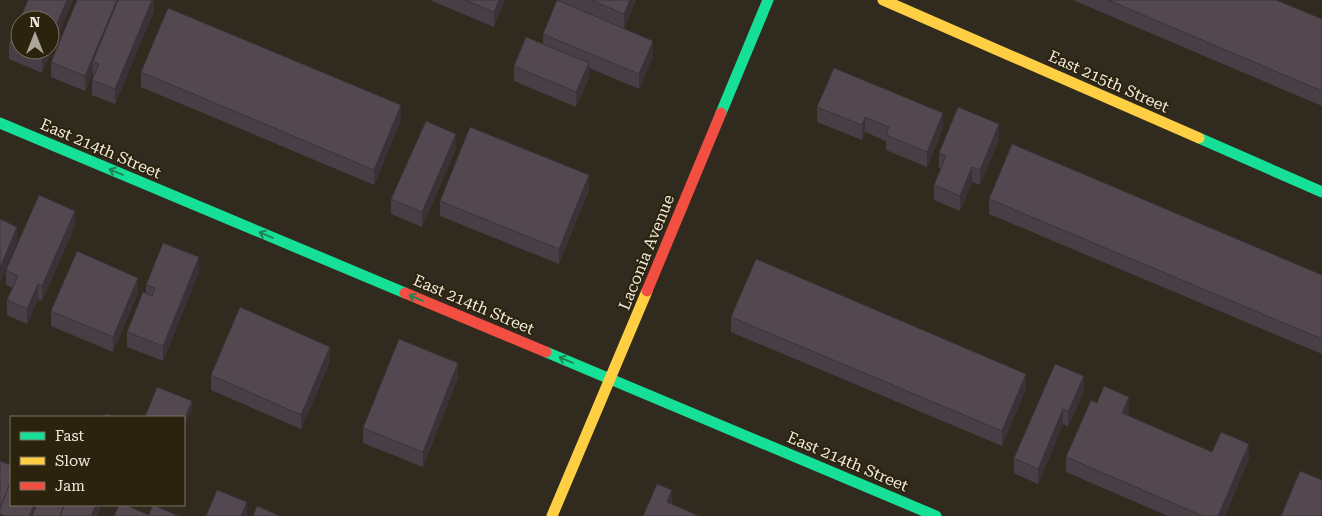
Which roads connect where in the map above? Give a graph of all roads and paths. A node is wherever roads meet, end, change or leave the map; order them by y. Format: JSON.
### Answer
{"nodes":[{"id":1,"x":768,"y":0,"type":"edge"},
{"id":2,"x":883,"y":0,"type":"edge"},
{"id":3,"x":0,"y":124,"type":"edge"},
{"id":4,"x":1322,"y":192,"type":"edge"},
{"id":5,"x":611,"y":379,"type":"junction"},
{"id":6,"x":552,"y":516,"type":"edge"},
{"id":7,"x":936,"y":516,"type":"edge"}],
"edges":[{"from":1,"to":5,"type":"street","name":"Laconia Avenue"},
{"from":2,"to":4,"type":"street","name":"East 215th Street"},
{"from":5,"to":3,"type":"street","name":"East 214th Street","one_way":true},
{"from":5,"to":6,"type":"street","name":"Laconia Avenue"},
{"from":5,"to":7,"type":"street","name":"East 214th Street"}]}
